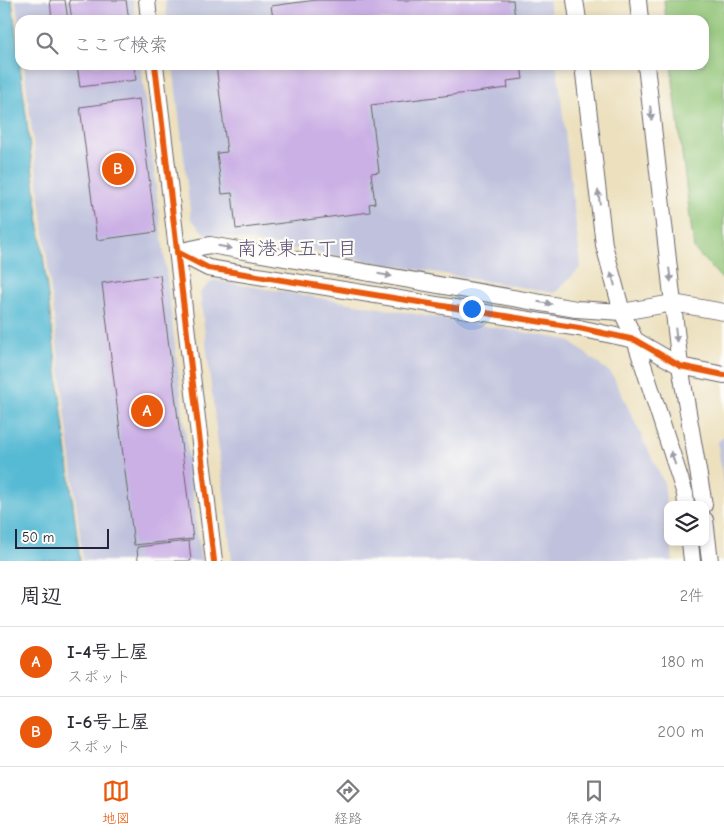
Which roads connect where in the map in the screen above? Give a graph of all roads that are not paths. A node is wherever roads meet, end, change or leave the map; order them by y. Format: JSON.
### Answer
{"nodes":[{"id":1,"x":147,"y":0,"type":"edge"},
{"id":2,"x":575,"y":0,"type":"edge"},
{"id":3,"x":638,"y":0,"type":"edge"},
{"id":4,"x":148,"y":15,"type":"edge"},
{"id":5,"x":577,"y":15,"type":"edge"},
{"id":6,"x":640,"y":15,"type":"edge"},
{"id":7,"x":156,"y":70,"type":"edge"},
{"id":8,"x":584,"y":70,"type":"edge"},
{"id":9,"x":647,"y":70,"type":"edge"},
{"id":10,"x":177,"y":252,"type":"junction"},
{"id":11,"x":673,"y":303,"type":"junction"},
{"id":12,"x":622,"y":312,"type":"junction"},
{"id":13,"x":724,"y":312,"type":"edge"},
{"id":14,"x":635,"y":340,"type":"junction"},
{"id":15,"x":680,"y":366,"type":"junction"},
{"id":16,"x":724,"y":375,"type":"edge"},
{"id":17,"x":686,"y":501,"type":"edge"},
{"id":18,"x":703,"y":501,"type":"edge"},
{"id":19,"x":690,"y":546,"type":"edge"},
{"id":20,"x":708,"y":546,"type":"edge"},
{"id":21,"x":214,"y":561,"type":"edge"},
{"id":22,"x":692,"y":561,"type":"edge"},
{"id":23,"x":710,"y":561,"type":"edge"}],
"edges":[{"from":1,"to":4,"type":"street"},
{"from":2,"to":5,"type":"street"},
{"from":3,"to":6,"type":"street"},
{"from":7,"to":10,"type":"street"},
{"from":12,"to":8,"type":"street","one_way":true},
{"from":9,"to":11,"type":"street","one_way":true},
{"from":10,"to":12,"type":"street","one_way":true},
{"from":10,"to":14,"type":"street"},
{"from":10,"to":21,"type":"street"},
{"from":11,"to":12,"type":"street"},
{"from":11,"to":13,"type":"street"},
{"from":11,"to":15,"type":"street","one_way":true},
{"from":12,"to":14,"type":"street"},
{"from":14,"to":15,"type":"street"},
{"from":17,"to":14,"type":"street","one_way":true},
{"from":15,"to":16,"type":"street"},
{"from":15,"to":18,"type":"street"},
{"from":19,"to":22,"type":"street"},
{"from":20,"to":23,"type":"street"}]}
